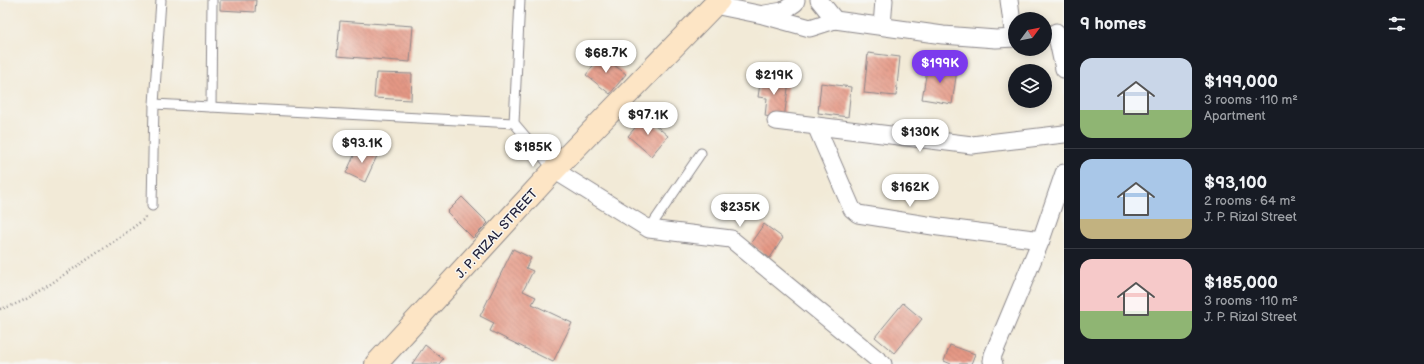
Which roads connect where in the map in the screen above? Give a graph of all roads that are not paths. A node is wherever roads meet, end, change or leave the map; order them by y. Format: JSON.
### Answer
{"nodes":[{"id":1,"x":161,"y":0,"type":"edge"},
{"id":2,"x":212,"y":0,"type":"edge"},
{"id":3,"x":520,"y":0,"type":"edge"},
{"id":4,"x":796,"y":0,"type":"edge"},
{"id":5,"x":819,"y":0,"type":"edge"},
{"id":6,"x":884,"y":0,"type":"edge"},
{"id":7,"x":1009,"y":0,"type":"edge"},
{"id":8,"x":717,"y":2,"type":"edge"},
{"id":9,"x":1011,"y":12,"type":"edge"},
{"id":10,"x":762,"y":15,"type":"junction"},
{"id":11,"x":834,"y":20,"type":"junction"},
{"id":12,"x":882,"y":26,"type":"junction"},
{"id":13,"x":1055,"y":32,"type":"edge"},
{"id":14,"x":1008,"y":38,"type":"edge"},
{"id":15,"x":1064,"y":69,"type":"edge"},
{"id":16,"x":154,"y":104,"type":"junction"},
{"id":17,"x":210,"y":107,"type":"junction"},
{"id":18,"x":776,"y":121,"type":"dead end"},
{"id":19,"x":514,"y":122,"type":"junction"},
{"id":20,"x":816,"y":126,"type":"junction"},
{"id":21,"x":1064,"y":134,"type":"edge"},
{"id":22,"x":701,"y":153,"type":"dead end"},
{"id":23,"x":554,"y":170,"type":"junction"},
{"id":24,"x":1064,"y":173,"type":"edge"},
{"id":25,"x":152,"y":206,"type":"road end"},
{"id":26,"x":649,"y":229,"type":"junction"},
{"id":27,"x":1041,"y":240,"type":"junction"},
{"id":28,"x":376,"y":364,"type":"edge"},
{"id":29,"x":884,"y":364,"type":"edge"},
{"id":30,"x":994,"y":364,"type":"edge"}],
"edges":[{"from":1,"to":16,"type":"lane"},
{"from":2,"to":17,"type":"lane"},
{"from":3,"to":19,"type":"lane"},
{"from":4,"to":10,"type":"street"},
{"from":5,"to":11,"type":"street"},
{"from":6,"to":12,"type":"street"},
{"from":7,"to":9,"type":"street"},
{"from":8,"to":10,"type":"street"},
{"from":8,"to":23,"type":"main road","name":"J. P. RIZAL STREET"},
{"from":10,"to":11,"type":"street"},
{"from":11,"to":12,"type":"street"},
{"from":12,"to":14,"type":"street"},
{"from":13,"to":15,"type":"street"},
{"from":16,"to":17,"type":"lane"},
{"from":16,"to":25,"type":"lane"},
{"from":17,"to":19,"type":"lane"},
{"from":18,"to":20,"type":"street"},
{"from":19,"to":23,"type":"lane"},
{"from":20,"to":21,"type":"street"},
{"from":20,"to":27,"type":"street"},
{"from":22,"to":26,"type":"lane"},
{"from":23,"to":26,"type":"street"},
{"from":23,"to":28,"type":"main road","name":"J. P. RIZAL STREET"},
{"from":24,"to":27,"type":"street"},
{"from":26,"to":29,"type":"street"},
{"from":27,"to":30,"type":"street"}]}
